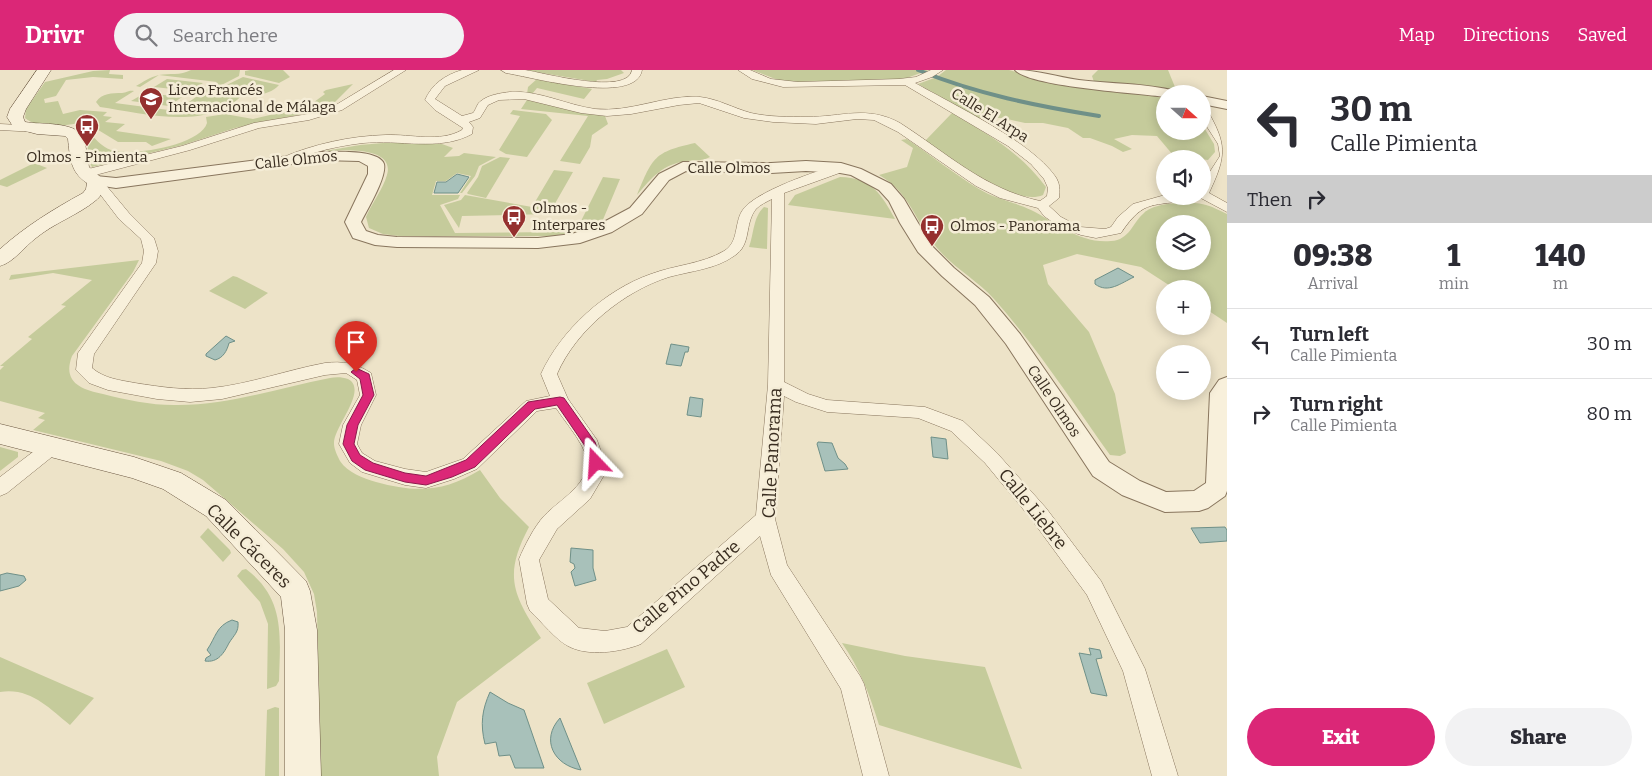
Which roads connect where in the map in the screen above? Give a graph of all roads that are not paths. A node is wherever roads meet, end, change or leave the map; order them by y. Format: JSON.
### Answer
{"nodes":[{"id":1,"x":44,"y":70,"type":"edge"},
{"id":2,"x":402,"y":70,"type":"edge"},
{"id":3,"x":474,"y":70,"type":"edge"},
{"id":4,"x":506,"y":70,"type":"edge"},
{"id":5,"x":637,"y":70,"type":"edge"},
{"id":6,"x":743,"y":70,"type":"edge"},
{"id":7,"x":938,"y":70,"type":"edge"},
{"id":8,"x":1022,"y":70,"type":"edge"},
{"id":9,"x":910,"y":82,"type":"junction"},
{"id":10,"x":1156,"y":92,"type":"edge"},
{"id":11,"x":1211,"y":102,"type":"edge"},
{"id":12,"x":1227,"y":105,"type":"edge"},
{"id":13,"x":462,"y":119,"type":"junction"},
{"id":14,"x":1211,"y":124,"type":"edge"},
{"id":15,"x":0,"y":127,"type":"edge"},
{"id":16,"x":37,"y":129,"type":"junction"},
{"id":17,"x":285,"y":160,"type":"junction"},
{"id":18,"x":841,"y":168,"type":"junction"},
{"id":19,"x":90,"y":178,"type":"junction"},
{"id":20,"x":1211,"y":182,"type":"edge"},
{"id":21,"x":778,"y":193,"type":"junction"},
{"id":22,"x":1211,"y":198,"type":"edge"},
{"id":23,"x":1156,"y":200,"type":"edge"},
{"id":24,"x":1042,"y":205,"type":"junction"},
{"id":25,"x":1227,"y":208,"type":"edge"},
{"id":26,"x":0,"y":260,"type":"edge"},
{"id":27,"x":776,"y":385,"type":"junction"},
{"id":28,"x":1227,"y":385,"type":"edge"},
{"id":29,"x":560,"y":401,"type":"junction"},
{"id":30,"x":0,"y":434,"type":"edge"},
{"id":31,"x":52,"y":447,"type":"junction"},
{"id":32,"x":0,"y":488,"type":"edge"},
{"id":33,"x":766,"y":519,"type":"junction"},
{"id":34,"x":303,"y":776,"type":"edge"},
{"id":35,"x":876,"y":776,"type":"edge"},
{"id":36,"x":1165,"y":776,"type":"edge"}],
"edges":[{"from":1,"to":16,"type":"main road"},
{"from":2,"to":19,"type":"street"},
{"from":3,"to":13,"type":"street"},
{"from":4,"to":5,"type":"street"},
{"from":6,"to":9,"type":"street"},
{"from":7,"to":9,"type":"street"},
{"from":8,"to":10,"type":"street"},
{"from":9,"to":24,"type":"street","name":"Calle El Arpa"},
{"from":11,"to":12,"type":"street"},
{"from":13,"to":17,"type":"street"},
{"from":13,"to":24,"type":"street"},
{"from":14,"to":20,"type":"street"},
{"from":15,"to":16,"type":"street"},
{"from":16,"to":19,"type":"main road"},
{"from":17,"to":18,"type":"street","name":"Calle Olmos"},
{"from":17,"to":19,"type":"street","name":"Calle Olmos"},
{"from":18,"to":21,"type":"street","name":"Calle Pino Padre"},
{"from":18,"to":28,"type":"street","name":"Calle Olmos"},
{"from":19,"to":26,"type":"main road"},
{"from":19,"to":29,"type":"street"},
{"from":21,"to":27,"type":"street","name":"Calle Panorama"},
{"from":21,"to":29,"type":"street","name":"Calle Pino Padre"},
{"from":22,"to":25,"type":"street"},
{"from":23,"to":24,"type":"street"},
{"from":27,"to":33,"type":"street","name":"Calle Panorama"},
{"from":27,"to":36,"type":"street","name":"Calle Liebre"},
{"from":29,"to":33,"type":"street","name":"Calle Pino Padre"},
{"from":30,"to":31,"type":"main road","name":"Calle Cáceres"},
{"from":31,"to":32,"type":"street"},
{"from":31,"to":34,"type":"main road","name":"Calle Cáceres"},
{"from":33,"to":35,"type":"street","name":"Calle Panorama"}]}
